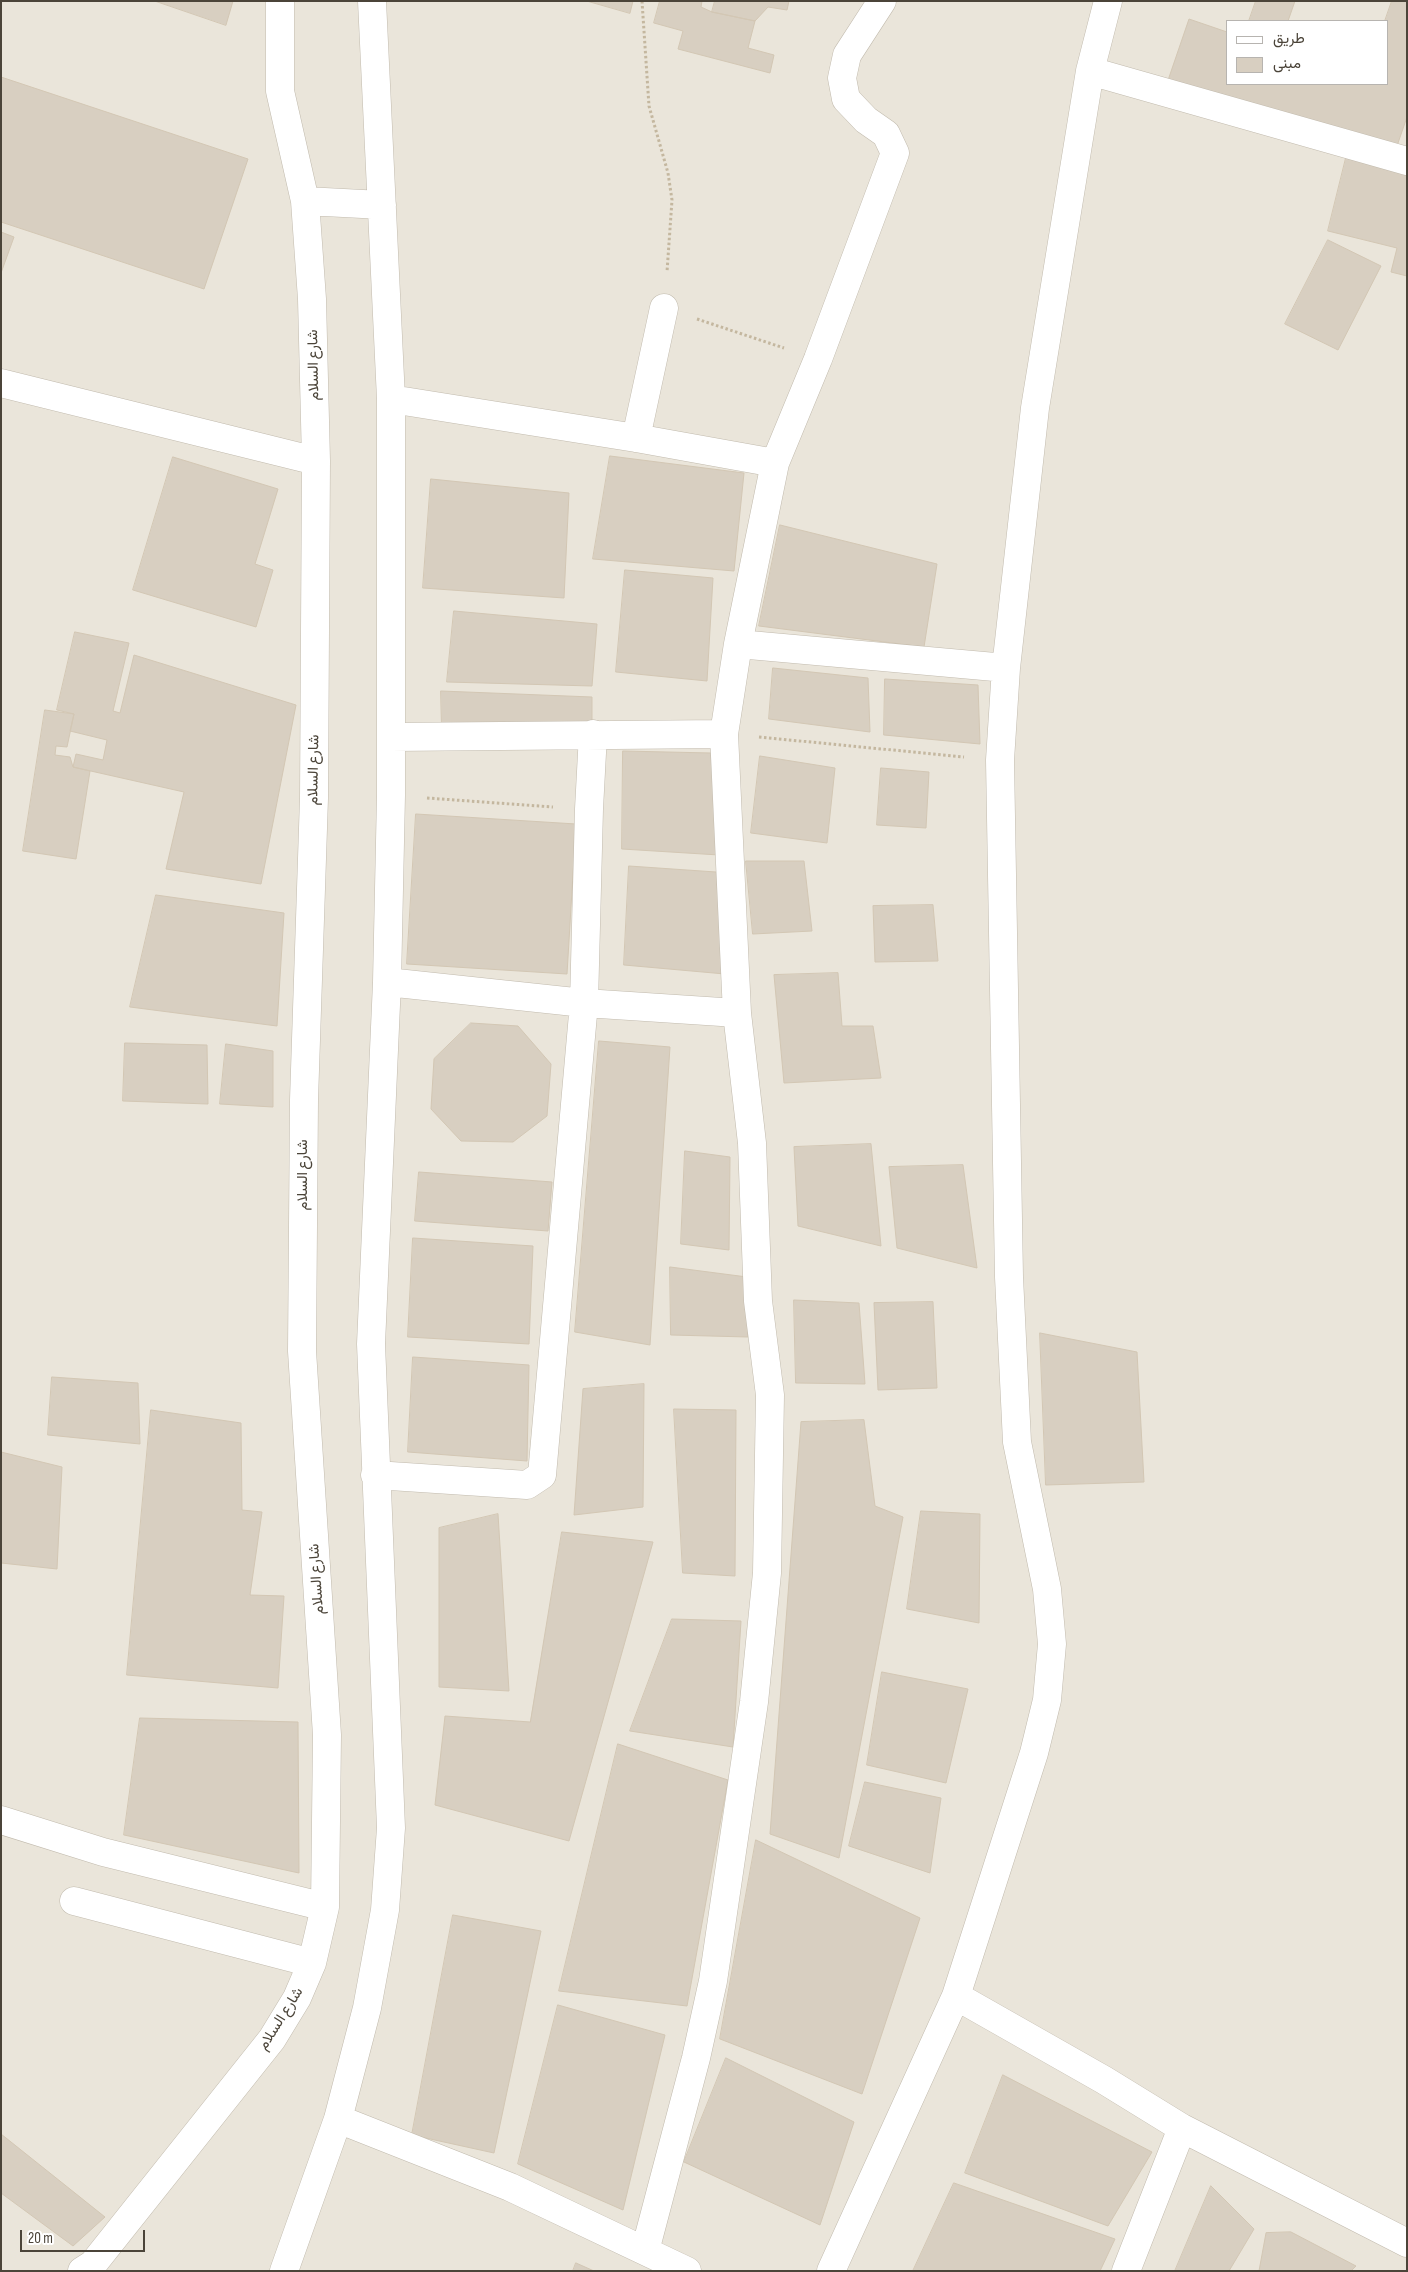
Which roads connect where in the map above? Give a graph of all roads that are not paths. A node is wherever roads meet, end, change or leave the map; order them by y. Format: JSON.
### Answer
{"nodes":[{"id":1,"x":280,"y":1,"type":"edge"},
{"id":2,"x":372,"y":1,"type":"edge"},
{"id":3,"x":882,"y":1,"type":"edge"},
{"id":4,"x":1108,"y":1,"type":"edge"},
{"id":5,"x":1090,"y":71,"type":"junction"},
{"id":6,"x":1407,"y":161,"type":"edge"},
{"id":7,"x":305,"y":201,"type":"junction"},
{"id":8,"x":382,"y":205,"type":"junction"},
{"id":9,"x":664,"y":308,"type":"road end"},
{"id":10,"x":1,"y":383,"type":"edge"},
{"id":11,"x":391,"y":399,"type":"junction"},
{"id":12,"x":636,"y":438,"type":"junction"},
{"id":13,"x":316,"y":461,"type":"junction"},
{"id":14,"x":775,"y":463,"type":"junction"},
{"id":15,"x":738,"y":644,"type":"junction"},
{"id":16,"x":1006,"y":668,"type":"junction"},
{"id":17,"x":593,"y":734,"type":"junction"},
{"id":18,"x":724,"y":734,"type":"junction"},
{"id":19,"x":391,"y":738,"type":"junction"},
{"id":20,"x":387,"y":982,"type":"junction"},
{"id":21,"x":584,"y":1003,"type":"junction"},
{"id":22,"x":737,"y":1013,"type":"junction"},
{"id":23,"x":375,"y":1475,"type":"junction"},
{"id":24,"x":1,"y":1820,"type":"edge"},
{"id":25,"x":74,"y":1901,"type":"dead end"},
{"id":26,"x":325,"y":1906,"type":"junction"},
{"id":27,"x":312,"y":1963,"type":"junction"},
{"id":28,"x":956,"y":1996,"type":"junction"},
{"id":29,"x":338,"y":2119,"type":"junction"},
{"id":30,"x":1182,"y":2128,"type":"junction"},
{"id":31,"x":1407,"y":2243,"type":"edge"},
{"id":32,"x":645,"y":2251,"type":"junction"},
{"id":33,"x":1134,"y":2268,"type":"edge"},
{"id":34,"x":82,"y":2271,"type":"edge"},
{"id":35,"x":284,"y":2271,"type":"edge"},
{"id":36,"x":687,"y":2271,"type":"edge"},
{"id":37,"x":831,"y":2271,"type":"edge"}],
"edges":[{"from":1,"to":7,"type":"street","name":"شارع السلام"},
{"from":2,"to":8,"type":"street"},
{"from":3,"to":14,"type":"street"},
{"from":4,"to":5,"type":"street"},
{"from":5,"to":6,"type":"street"},
{"from":5,"to":16,"type":"street"},
{"from":7,"to":8,"type":"street"},
{"from":7,"to":13,"type":"street","name":"شارع السلام"},
{"from":8,"to":11,"type":"street"},
{"from":9,"to":12,"type":"street"},
{"from":10,"to":13,"type":"street"},
{"from":11,"to":12,"type":"street"},
{"from":11,"to":19,"type":"street"},
{"from":12,"to":14,"type":"street"},
{"from":13,"to":26,"type":"street","name":"شارع السلام"},
{"from":14,"to":15,"type":"street"},
{"from":15,"to":16,"type":"street"},
{"from":15,"to":18,"type":"street"},
{"from":16,"to":28,"type":"street"},
{"from":17,"to":18,"type":"street"},
{"from":17,"to":19,"type":"street"},
{"from":17,"to":21,"type":"street"},
{"from":18,"to":22,"type":"street"},
{"from":19,"to":20,"type":"street"},
{"from":20,"to":21,"type":"street"},
{"from":20,"to":23,"type":"street"},
{"from":21,"to":22,"type":"street"},
{"from":21,"to":23,"type":"street"},
{"from":22,"to":32,"type":"street"},
{"from":23,"to":29,"type":"street"},
{"from":24,"to":26,"type":"street"},
{"from":25,"to":27,"type":"street"},
{"from":26,"to":27,"type":"street","name":"شارع السلام"},
{"from":27,"to":34,"type":"street","name":"شارع السلام"},
{"from":28,"to":30,"type":"street"},
{"from":28,"to":37,"type":"street"},
{"from":29,"to":32,"type":"street"},
{"from":29,"to":35,"type":"street"},
{"from":30,"to":31,"type":"street"},
{"from":30,"to":33,"type":"street"},
{"from":32,"to":36,"type":"street"}]}
